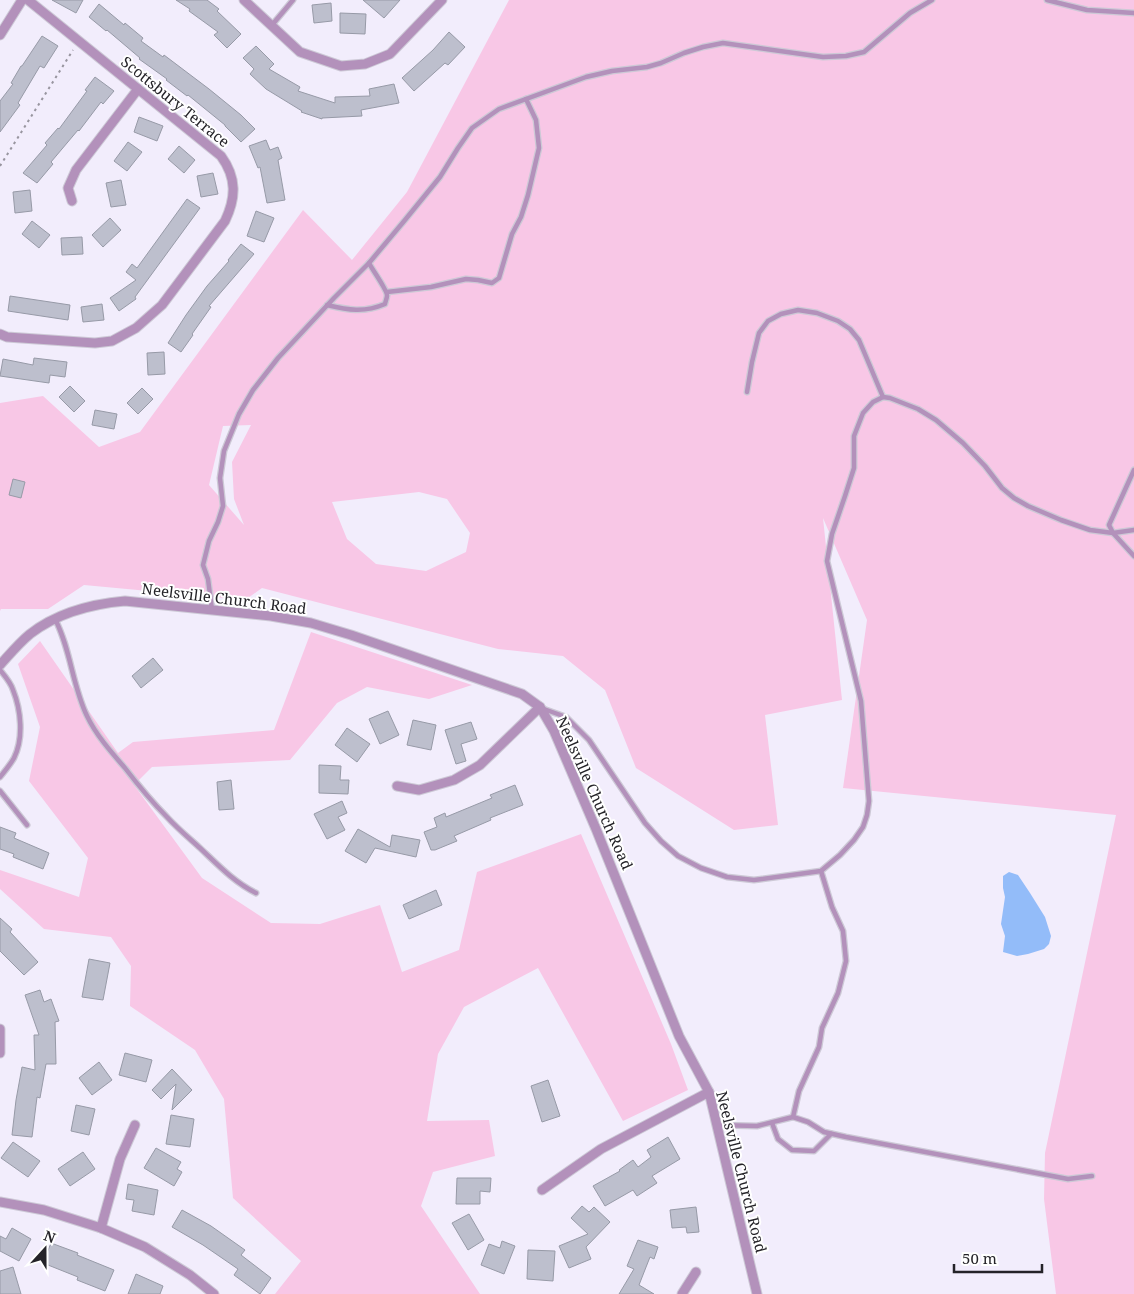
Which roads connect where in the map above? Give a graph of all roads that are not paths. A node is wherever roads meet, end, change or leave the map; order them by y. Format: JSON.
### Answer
{"nodes":[{"id":1,"x":22,"y":0,"type":"edge"},
{"id":2,"x":28,"y":0,"type":"edge"},
{"id":3,"x":244,"y":0,"type":"edge"},
{"id":4,"x":293,"y":0,"type":"edge"},
{"id":5,"x":442,"y":0,"type":"edge"},
{"id":6,"x":932,"y":0,"type":"edge"},
{"id":7,"x":1047,"y":0,"type":"edge"},
{"id":8,"x":1134,"y":13,"type":"edge"},
{"id":9,"x":272,"y":26,"type":"junction"},
{"id":10,"x":0,"y":34,"type":"edge"},
{"id":11,"x":138,"y":89,"type":"junction"},
{"id":12,"x":526,"y":99,"type":"junction"},
{"id":13,"x":72,"y":201,"type":"dead end"},
{"id":14,"x":369,"y":263,"type":"junction"},
{"id":15,"x":387,"y":292,"type":"junction"},
{"id":16,"x":328,"y":305,"type":"junction"},
{"id":17,"x":0,"y":334,"type":"edge"},
{"id":18,"x":747,"y":392,"type":"dead end"},
{"id":19,"x":884,"y":398,"type":"junction"},
{"id":20,"x":1134,"y":470,"type":"edge"},
{"id":21,"x":1134,"y":530,"type":"edge"},
{"id":22,"x":1113,"y":533,"type":"junction"},
{"id":23,"x":1134,"y":556,"type":"edge"},
{"id":24,"x":212,"y":610,"type":"junction"},
{"id":25,"x":55,"y":619,"type":"junction"},
{"id":26,"x":0,"y":665,"type":"edge"},
{"id":27,"x":0,"y":670,"type":"edge"},
{"id":28,"x":540,"y":707,"type":"junction"},
{"id":29,"x":0,"y":777,"type":"edge"},
{"id":30,"x":397,"y":786,"type":"dead end"},
{"id":31,"x":0,"y":791,"type":"edge"},
{"id":32,"x":26,"y":825,"type":"dead end"},
{"id":33,"x":820,"y":871,"type":"junction"},
{"id":34,"x":256,"y":893,"type":"dead end"},
{"id":35,"x":0,"y":1029,"type":"edge"},
{"id":36,"x":0,"y":1053,"type":"edge"},
{"id":37,"x":709,"y":1092,"type":"junction"},
{"id":38,"x":793,"y":1117,"type":"junction"},
{"id":39,"x":772,"y":1123,"type":"junction"},
{"id":40,"x":135,"y":1125,"type":"dead end"},
{"id":41,"x":716,"y":1125,"type":"junction"},
{"id":42,"x":831,"y":1134,"type":"junction"},
{"id":43,"x":1092,"y":1176,"type":"dead end"},
{"id":44,"x":542,"y":1190,"type":"dead end"},
{"id":45,"x":0,"y":1202,"type":"edge"},
{"id":46,"x":101,"y":1228,"type":"junction"},
{"id":47,"x":696,"y":1272,"type":"dead end"},
{"id":48,"x":214,"y":1294,"type":"edge"},
{"id":49,"x":682,"y":1294,"type":"edge"},
{"id":50,"x":757,"y":1294,"type":"edge"}],
"edges":[{"from":1,"to":10,"type":"street"},
{"from":2,"to":11,"type":"street","name":"Scottsbury Terrace"},
{"from":3,"to":9,"type":"street"},
{"from":4,"to":9,"type":"lane"},
{"from":5,"to":9,"type":"street"},
{"from":6,"to":12,"type":"lane"},
{"from":7,"to":8,"type":"lane"},
{"from":11,"to":13,"type":"street"},
{"from":11,"to":17,"type":"street","name":"Scottsbury Terrace"},
{"from":12,"to":14,"type":"lane"},
{"from":12,"to":15,"type":"lane"},
{"from":14,"to":15,"type":"lane"},
{"from":14,"to":16,"type":"lane"},
{"from":15,"to":16,"type":"lane"},
{"from":16,"to":24,"type":"lane"},
{"from":18,"to":19,"type":"lane"},
{"from":19,"to":22,"type":"lane"},
{"from":19,"to":33,"type":"lane"},
{"from":20,"to":22,"type":"lane"},
{"from":21,"to":22,"type":"lane"},
{"from":22,"to":23,"type":"lane"},
{"from":24,"to":25,"type":"street","name":"Neelsville Church Road"},
{"from":24,"to":28,"type":"street","name":"Neelsville Church Road"},
{"from":25,"to":26,"type":"street","name":"Neelsville Church Road"},
{"from":25,"to":34,"type":"lane"},
{"from":27,"to":29,"type":"lane"},
{"from":28,"to":30,"type":"street"},
{"from":28,"to":33,"type":"lane"},
{"from":28,"to":37,"type":"street","name":"Neelsville Church Road"},
{"from":31,"to":32,"type":"lane"},
{"from":33,"to":38,"type":"lane"},
{"from":35,"to":36,"type":"street"},
{"from":37,"to":41,"type":"street","name":"Neelsville Church Road"},
{"from":37,"to":44,"type":"street"},
{"from":38,"to":39,"type":"lane"},
{"from":38,"to":42,"type":"lane"},
{"from":39,"to":41,"type":"lane"},
{"from":39,"to":42,"type":"lane"},
{"from":40,"to":46,"type":"street"},
{"from":41,"to":50,"type":"street","name":"Neelsville Church Road"},
{"from":42,"to":43,"type":"lane"},
{"from":45,"to":46,"type":"street"},
{"from":46,"to":48,"type":"street"},
{"from":47,"to":49,"type":"street"}]}
